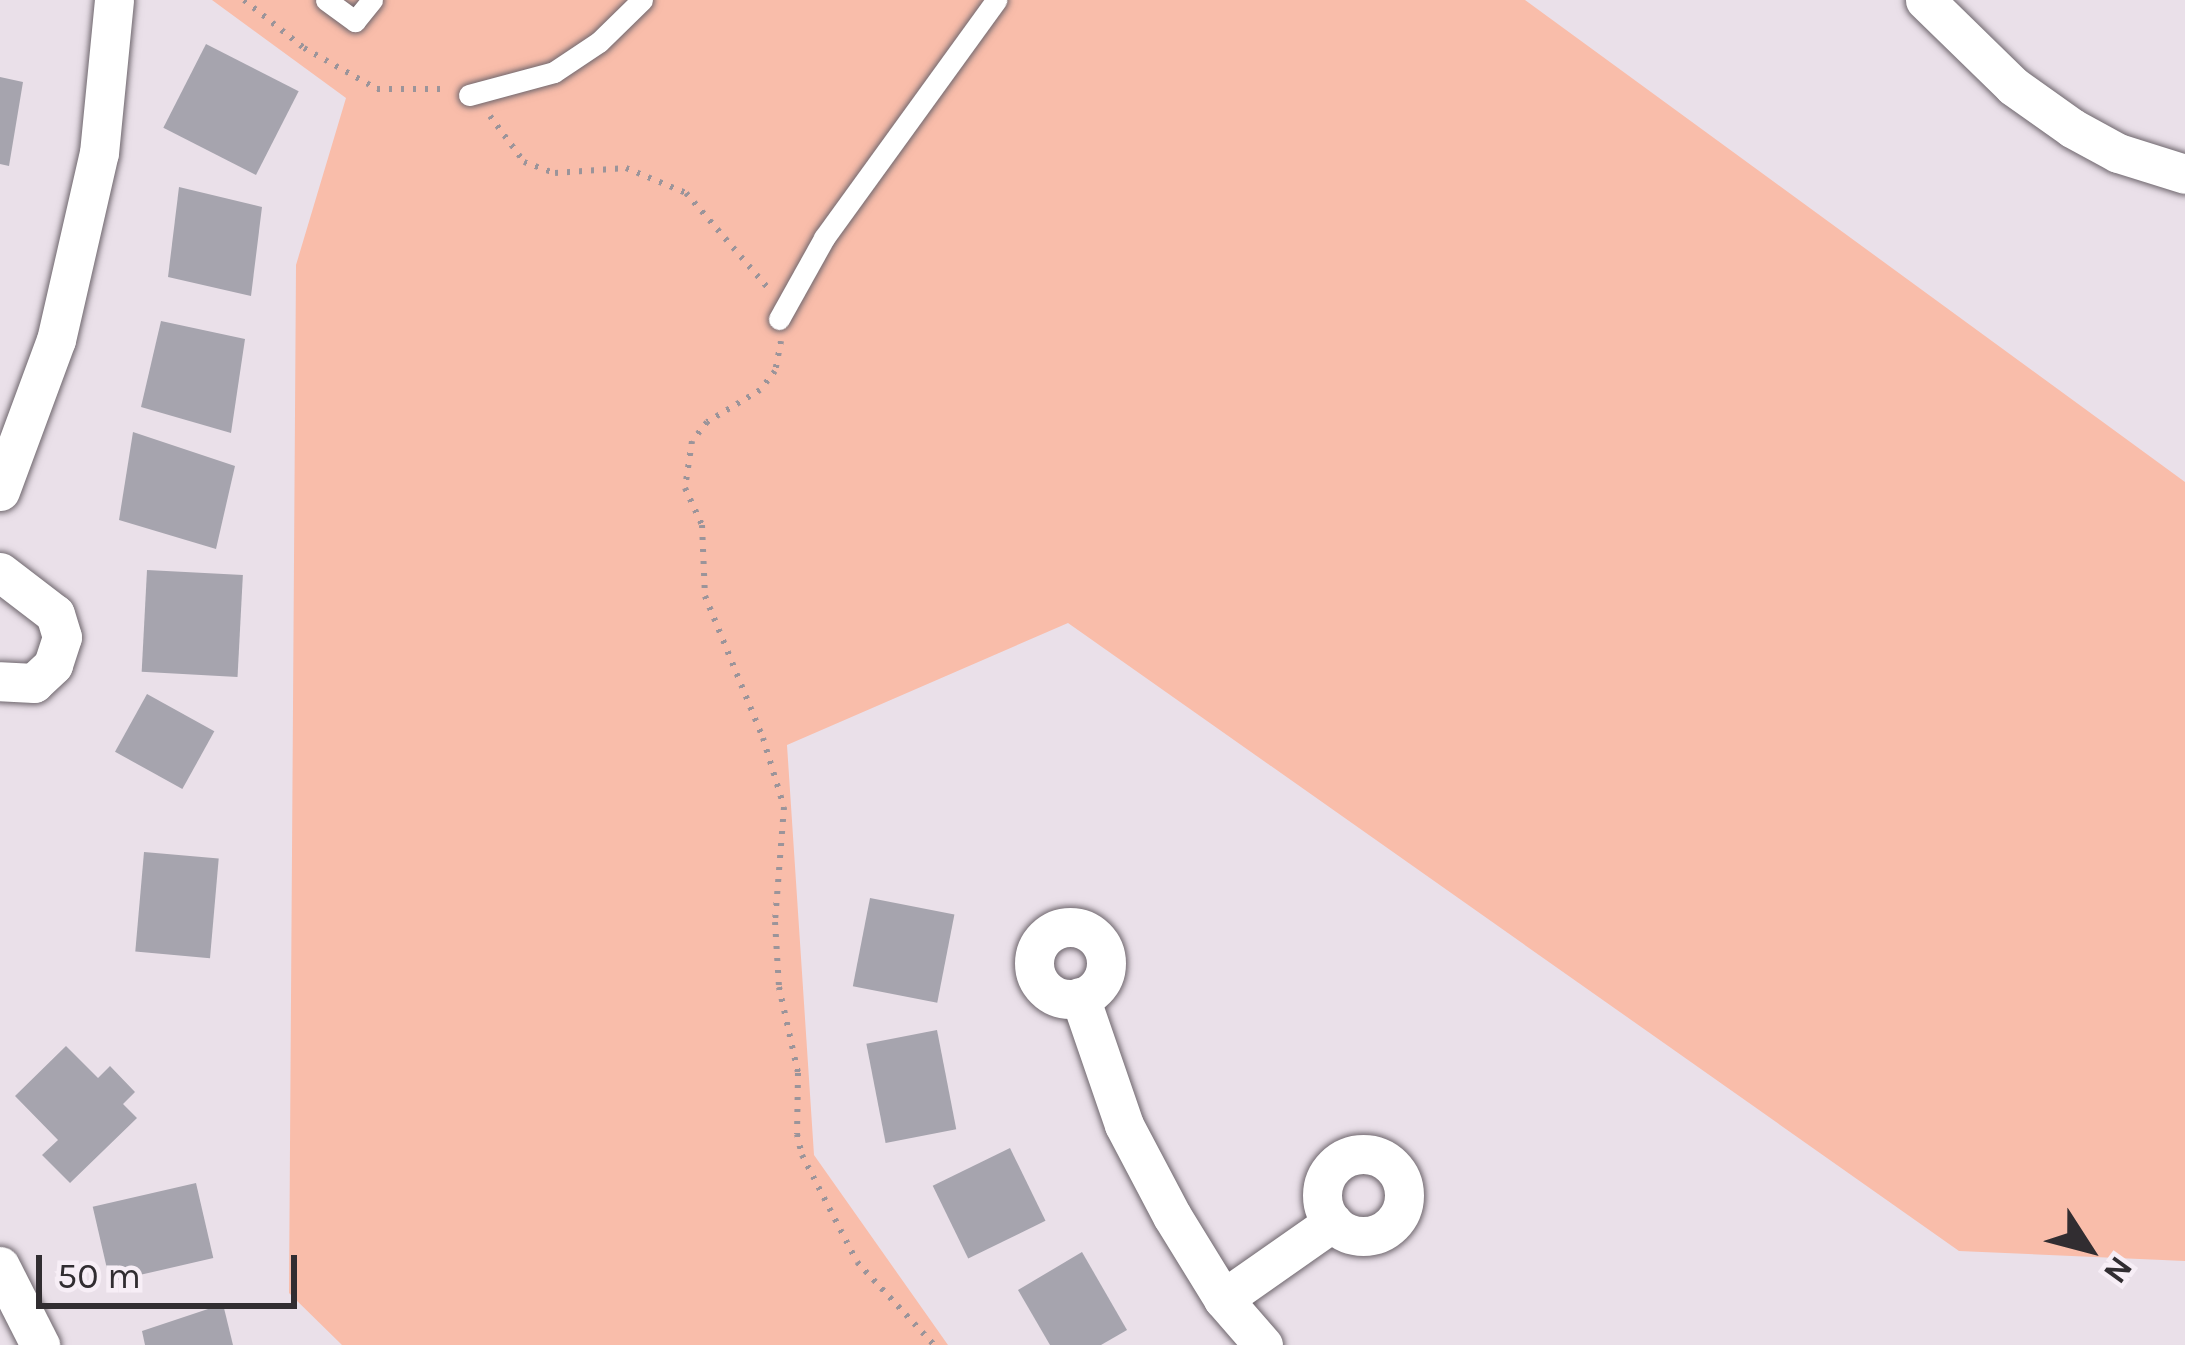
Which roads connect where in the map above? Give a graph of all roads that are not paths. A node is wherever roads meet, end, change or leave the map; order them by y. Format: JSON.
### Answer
{"nodes":[{"id":1,"x":115,"y":0,"type":"edge"},
{"id":2,"x":326,"y":0,"type":"edge"},
{"id":3,"x":372,"y":0,"type":"edge"},
{"id":4,"x":642,"y":0,"type":"edge"},
{"id":5,"x":996,"y":0,"type":"edge"},
{"id":6,"x":1924,"y":0,"type":"edge"},
{"id":7,"x":469,"y":95,"type":"road end"},
{"id":8,"x":2185,"y":173,"type":"edge"},
{"id":9,"x":778,"y":319,"type":"road end"},
{"id":10,"x":0,"y":490,"type":"edge"},
{"id":11,"x":0,"y":572,"type":"edge"},
{"id":12,"x":0,"y":681,"type":"edge"},
{"id":13,"x":1080,"y":997,"type":"dead end"},
{"id":14,"x":1333,"y":1222,"type":"dead end"},
{"id":15,"x":0,"y":1266,"type":"edge"},
{"id":16,"x":1223,"y":1299,"type":"junction"},
{"id":17,"x":40,"y":1345,"type":"edge"},
{"id":18,"x":1263,"y":1345,"type":"edge"}],
"edges":[{"from":1,"to":10,"type":"street"},
{"from":2,"to":3,"type":"lane"},
{"from":4,"to":7,"type":"lane"},
{"from":5,"to":9,"type":"lane"},
{"from":6,"to":8,"type":"street"},
{"from":11,"to":12,"type":"street"},
{"from":13,"to":16,"type":"street"},
{"from":14,"to":16,"type":"street"},
{"from":15,"to":17,"type":"street"},
{"from":16,"to":18,"type":"street"}]}
